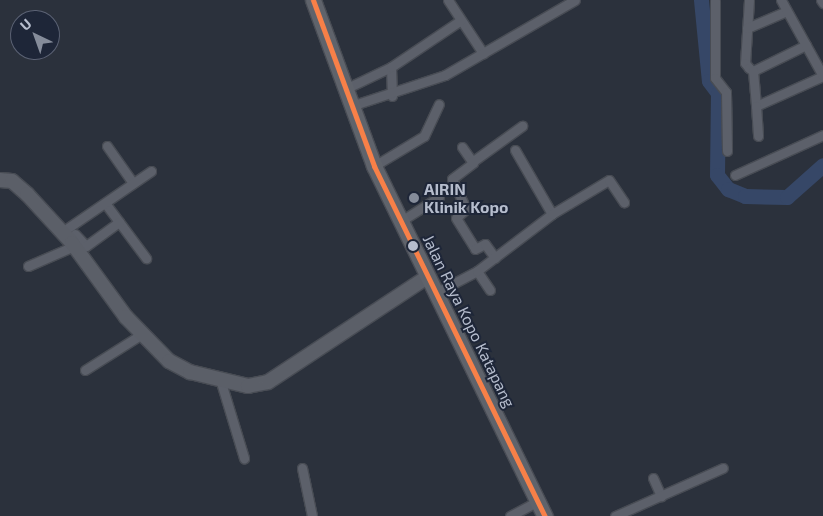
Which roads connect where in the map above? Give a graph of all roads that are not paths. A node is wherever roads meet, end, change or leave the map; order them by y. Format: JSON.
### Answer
{"nodes":[{"id":1,"x":313,"y":0,"type":"edge"},
{"id":2,"x":448,"y":0,"type":"edge"},
{"id":3,"x":575,"y":0,"type":"edge"},
{"id":4,"x":715,"y":0,"type":"edge"},
{"id":5,"x":749,"y":0,"type":"edge"},
{"id":6,"x":781,"y":0,"type":"edge"},
{"id":7,"x":821,"y":0,"type":"edge"},
{"id":8,"x":823,"y":3,"type":"edge"},
{"id":9,"x":787,"y":11,"type":"junction"},
{"id":10,"x":461,"y":20,"type":"junction"},
{"id":11,"x":747,"y":28,"type":"junction"},
{"id":12,"x":806,"y":45,"type":"junction"},
{"id":13,"x":483,"y":53,"type":"junction"},
{"id":14,"x":391,"y":67,"type":"junction"},
{"id":15,"x":753,"y":71,"type":"junction"},
{"id":16,"x":345,"y":89,"type":"junction"},
{"id":17,"x":392,"y":96,"type":"junction"},
{"id":18,"x":439,"y":104,"type":"dead end"},
{"id":19,"x":351,"y":106,"type":"junction"},
{"id":20,"x":756,"y":106,"type":"junction"},
{"id":21,"x":522,"y":126,"type":"dead end"},
{"id":22,"x":823,"y":135,"type":"edge"},
{"id":23,"x":758,"y":136,"type":"dead end"},
{"id":24,"x":107,"y":146,"type":"dead end"},
{"id":25,"x":462,"y":148,"type":"dead end"},
{"id":26,"x":515,"y":150,"type":"dead end"},
{"id":27,"x":727,"y":151,"type":"dead end"},
{"id":28,"x":472,"y":162,"type":"junction"},
{"id":29,"x":374,"y":166,"type":"junction"},
{"id":30,"x":151,"y":170,"type":"dead end"},
{"id":31,"x":735,"y":175,"type":"dead end"},
{"id":32,"x":0,"y":180,"type":"edge"},
{"id":33,"x":133,"y":183,"type":"junction"},
{"id":34,"x":439,"y":197,"type":"dead end"},
{"id":35,"x":624,"y":202,"type":"dead end"},
{"id":36,"x":105,"y":203,"type":"junction"},
{"id":37,"x":552,"y":214,"type":"junction"},
{"id":38,"x":401,"y":221,"type":"junction"},
{"id":39,"x":119,"y":222,"type":"junction"},
{"id":40,"x":70,"y":237,"type":"junction"},
{"id":41,"x":146,"y":258,"type":"dead end"},
{"id":42,"x":494,"y":258,"type":"junction"},
{"id":43,"x":28,"y":266,"type":"dead end"},
{"id":44,"x":477,"y":270,"type":"junction"},
{"id":45,"x":427,"y":277,"type":"junction"},
{"id":46,"x":490,"y":290,"type":"dead end"},
{"id":47,"x":435,"y":293,"type":"junction"},
{"id":48,"x":142,"y":334,"type":"junction"},
{"id":49,"x":85,"y":370,"type":"dead end"},
{"id":50,"x":220,"y":379,"type":"junction"},
{"id":51,"x":244,"y":458,"type":"dead end"},
{"id":52,"x":302,"y":468,"type":"dead end"},
{"id":53,"x":723,"y":468,"type":"dead end"},
{"id":54,"x":653,"y":478,"type":"dead end"},
{"id":55,"x":661,"y":496,"type":"junction"},
{"id":56,"x":538,"y":501,"type":"junction"},
{"id":57,"x":312,"y":516,"type":"edge"},
{"id":58,"x":510,"y":516,"type":"edge"},
{"id":59,"x":546,"y":516,"type":"edge"},
{"id":60,"x":615,"y":516,"type":"edge"}],
"edges":[{"from":1,"to":16,"type":"main road","name":"Jalan Raya Kopo Katapang"},
{"from":2,"to":10,"type":"street"},
{"from":3,"to":13,"type":"street"},
{"from":4,"to":27,"type":"street"},
{"from":5,"to":11,"type":"street"},
{"from":6,"to":9,"type":"street"},
{"from":7,"to":8,"type":"street"},
{"from":9,"to":11,"type":"street"},
{"from":9,"to":12,"type":"street"},
{"from":10,"to":13,"type":"street"},
{"from":10,"to":14,"type":"street"},
{"from":11,"to":15,"type":"street"},
{"from":12,"to":15,"type":"street"},
{"from":12,"to":20,"type":"street"},
{"from":13,"to":17,"type":"street"},
{"from":14,"to":16,"type":"street"},
{"from":14,"to":17,"type":"street"},
{"from":15,"to":20,"type":"street"},
{"from":16,"to":19,"type":"main road","name":"Jalan Raya Kopo Katapang"},
{"from":17,"to":19,"type":"street"},
{"from":18,"to":29,"type":"street"},
{"from":19,"to":29,"type":"main road","name":"Jalan Raya Kopo Katapang"},
{"from":20,"to":23,"type":"street"},
{"from":21,"to":28,"type":"street"},
{"from":22,"to":31,"type":"street"},
{"from":24,"to":33,"type":"street"},
{"from":25,"to":28,"type":"street"},
{"from":26,"to":37,"type":"street"},
{"from":28,"to":42,"type":"street"},
{"from":29,"to":38,"type":"main road","name":"Jalan Raya Kopo Katapang"},
{"from":30,"to":33,"type":"street"},
{"from":32,"to":40,"type":"street"},
{"from":33,"to":36,"type":"street"},
{"from":34,"to":38,"type":"street"},
{"from":35,"to":37,"type":"street"},
{"from":36,"to":39,"type":"street"},
{"from":36,"to":40,"type":"street"},
{"from":37,"to":42,"type":"street"},
{"from":38,"to":45,"type":"main road","name":"Jalan Raya Kopo Katapang"},
{"from":39,"to":40,"type":"street"},
{"from":39,"to":41,"type":"street"},
{"from":40,"to":43,"type":"street"},
{"from":40,"to":48,"type":"street"},
{"from":42,"to":44,"type":"street"},
{"from":44,"to":46,"type":"street"},
{"from":44,"to":47,"type":"street"},
{"from":45,"to":47,"type":"main road","name":"Jalan Raya Kopo Katapang"},
{"from":45,"to":50,"type":"street"},
{"from":47,"to":56,"type":"main road","name":"Jalan Raya Kopo Katapang"},
{"from":48,"to":49,"type":"street"},
{"from":48,"to":50,"type":"street"},
{"from":50,"to":51,"type":"street"},
{"from":52,"to":57,"type":"street"},
{"from":53,"to":55,"type":"street"},
{"from":54,"to":55,"type":"street"},
{"from":55,"to":60,"type":"street"},
{"from":56,"to":58,"type":"street"},
{"from":56,"to":59,"type":"main road","name":"Jalan Raya Kopo Katapang"}]}
